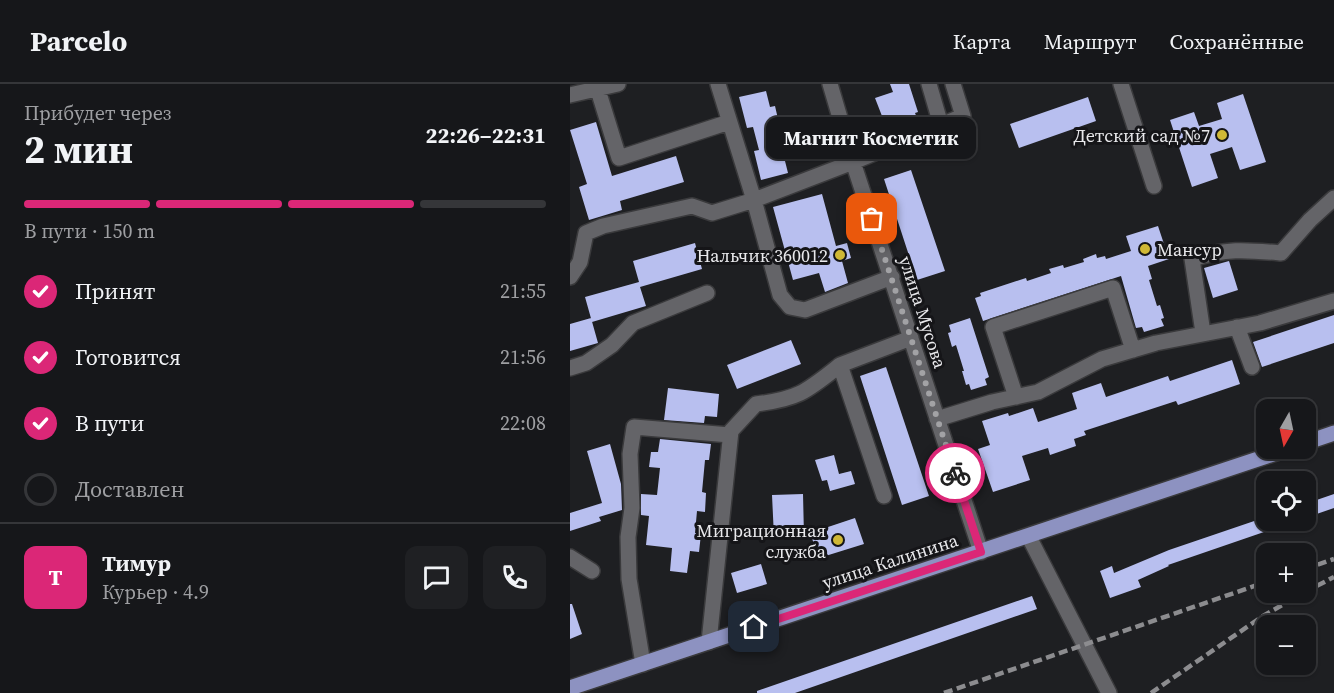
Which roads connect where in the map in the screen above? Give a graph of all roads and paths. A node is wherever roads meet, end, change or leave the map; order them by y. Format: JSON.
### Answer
{"nodes":[{"id":1,"x":618,"y":84,"type":"edge"},
{"id":2,"x":718,"y":84,"type":"edge"},
{"id":3,"x":830,"y":84,"type":"edge"},
{"id":4,"x":929,"y":84,"type":"edge"},
{"id":5,"x":952,"y":84,"type":"edge"},
{"id":6,"x":1121,"y":84,"type":"edge"},
{"id":7,"x":598,"y":90,"type":"junction"},
{"id":8,"x":570,"y":95,"type":"edge"},
{"id":9,"x":729,"y":122,"type":"junction"},
{"id":10,"x":941,"y":125,"type":"junction"},
{"id":11,"x":853,"y":162,"type":"junction"},
{"id":12,"x":1154,"y":186,"type":"dead end"},
{"id":13,"x":1334,"y":198,"type":"edge"},
{"id":14,"x":754,"y":200,"type":"junction"},
{"id":15,"x":570,"y":277,"type":"edge"},
{"id":16,"x":892,"y":277,"type":"junction"},
{"id":17,"x":706,"y":293,"type":"dead end"},
{"id":18,"x":1334,"y":301,"type":"edge"},
{"id":19,"x":1237,"y":327,"type":"junction"},
{"id":20,"x":1203,"y":333,"type":"junction"},
{"id":21,"x":911,"y":338,"type":"junction"},
{"id":22,"x":1133,"y":350,"type":"junction"},
{"id":23,"x":840,"y":364,"type":"junction"},
{"id":24,"x":1252,"y":367,"type":"dead end"},
{"id":25,"x":570,"y":368,"type":"edge"},
{"id":26,"x":1016,"y":397,"type":"junction"},
{"id":27,"x":937,"y":419,"type":"junction"},
{"id":28,"x":1334,"y":433,"type":"edge"},
{"id":29,"x":730,"y":435,"type":"junction"},
{"id":30,"x":1316,"y":439,"type":"edge"},
{"id":31,"x":1259,"y":459,"type":"edge"},
{"id":32,"x":884,"y":496,"type":"dead end"},
{"id":33,"x":1029,"y":537,"type":"junction"},
{"id":34,"x":981,"y":552,"type":"junction"},
{"id":35,"x":570,"y":557,"type":"edge"},
{"id":36,"x":592,"y":571,"type":"dead end"},
{"id":37,"x":709,"y":642,"type":"junction"},
{"id":38,"x":643,"y":664,"type":"junction"},
{"id":39,"x":570,"y":688,"type":"edge"},
{"id":40,"x":1109,"y":693,"type":"edge"}],
"edges":[{"from":1,"to":7,"type":"street"},
{"from":2,"to":9,"type":"street"},
{"from":3,"to":11,"type":"street","name":"улица Мусова"},
{"from":4,"to":10,"type":"street"},
{"from":5,"to":10,"type":"street"},
{"from":6,"to":12,"type":"street"},
{"from":7,"to":8,"type":"street"},
{"from":7,"to":9,"type":"street"},
{"from":9,"to":14,"type":"street"},
{"from":10,"to":11,"type":"street"},
{"from":11,"to":14,"type":"street"},
{"from":11,"to":16,"type":"street","name":"улица Мусова"},
{"from":13,"to":20,"type":"street"},
{"from":14,"to":15,"type":"street"},
{"from":14,"to":16,"type":"street"},
{"from":16,"to":21,"type":"street","name":"улица Мусова"},
{"from":17,"to":25,"type":"street"},
{"from":18,"to":19,"type":"street"},
{"from":19,"to":20,"type":"street"},
{"from":19,"to":24,"type":"street"},
{"from":20,"to":22,"type":"street"},
{"from":21,"to":23,"type":"street"},
{"from":21,"to":27,"type":"street","name":"улица Мусова"},
{"from":22,"to":26,"type":"street"},
{"from":22,"to":26,"type":"street"},
{"from":23,"to":29,"type":"street"},
{"from":23,"to":32,"type":"street"},
{"from":26,"to":27,"type":"street"},
{"from":27,"to":34,"type":"street","name":"улица Мусова"},
{"from":28,"to":30,"type":"main road"},
{"from":29,"to":37,"type":"street"},
{"from":29,"to":38,"type":"street"},
{"from":31,"to":33,"type":"main road","name":"улица Калинина"},
{"from":33,"to":34,"type":"main road","name":"улица Калинина"},
{"from":33,"to":40,"type":"street"},
{"from":34,"to":37,"type":"main road","name":"улица Калинина"},
{"from":35,"to":36,"type":"street"},
{"from":37,"to":38,"type":"main road","name":"улица Калинина"},
{"from":38,"to":39,"type":"main road","name":"улица Калинина"}]}
